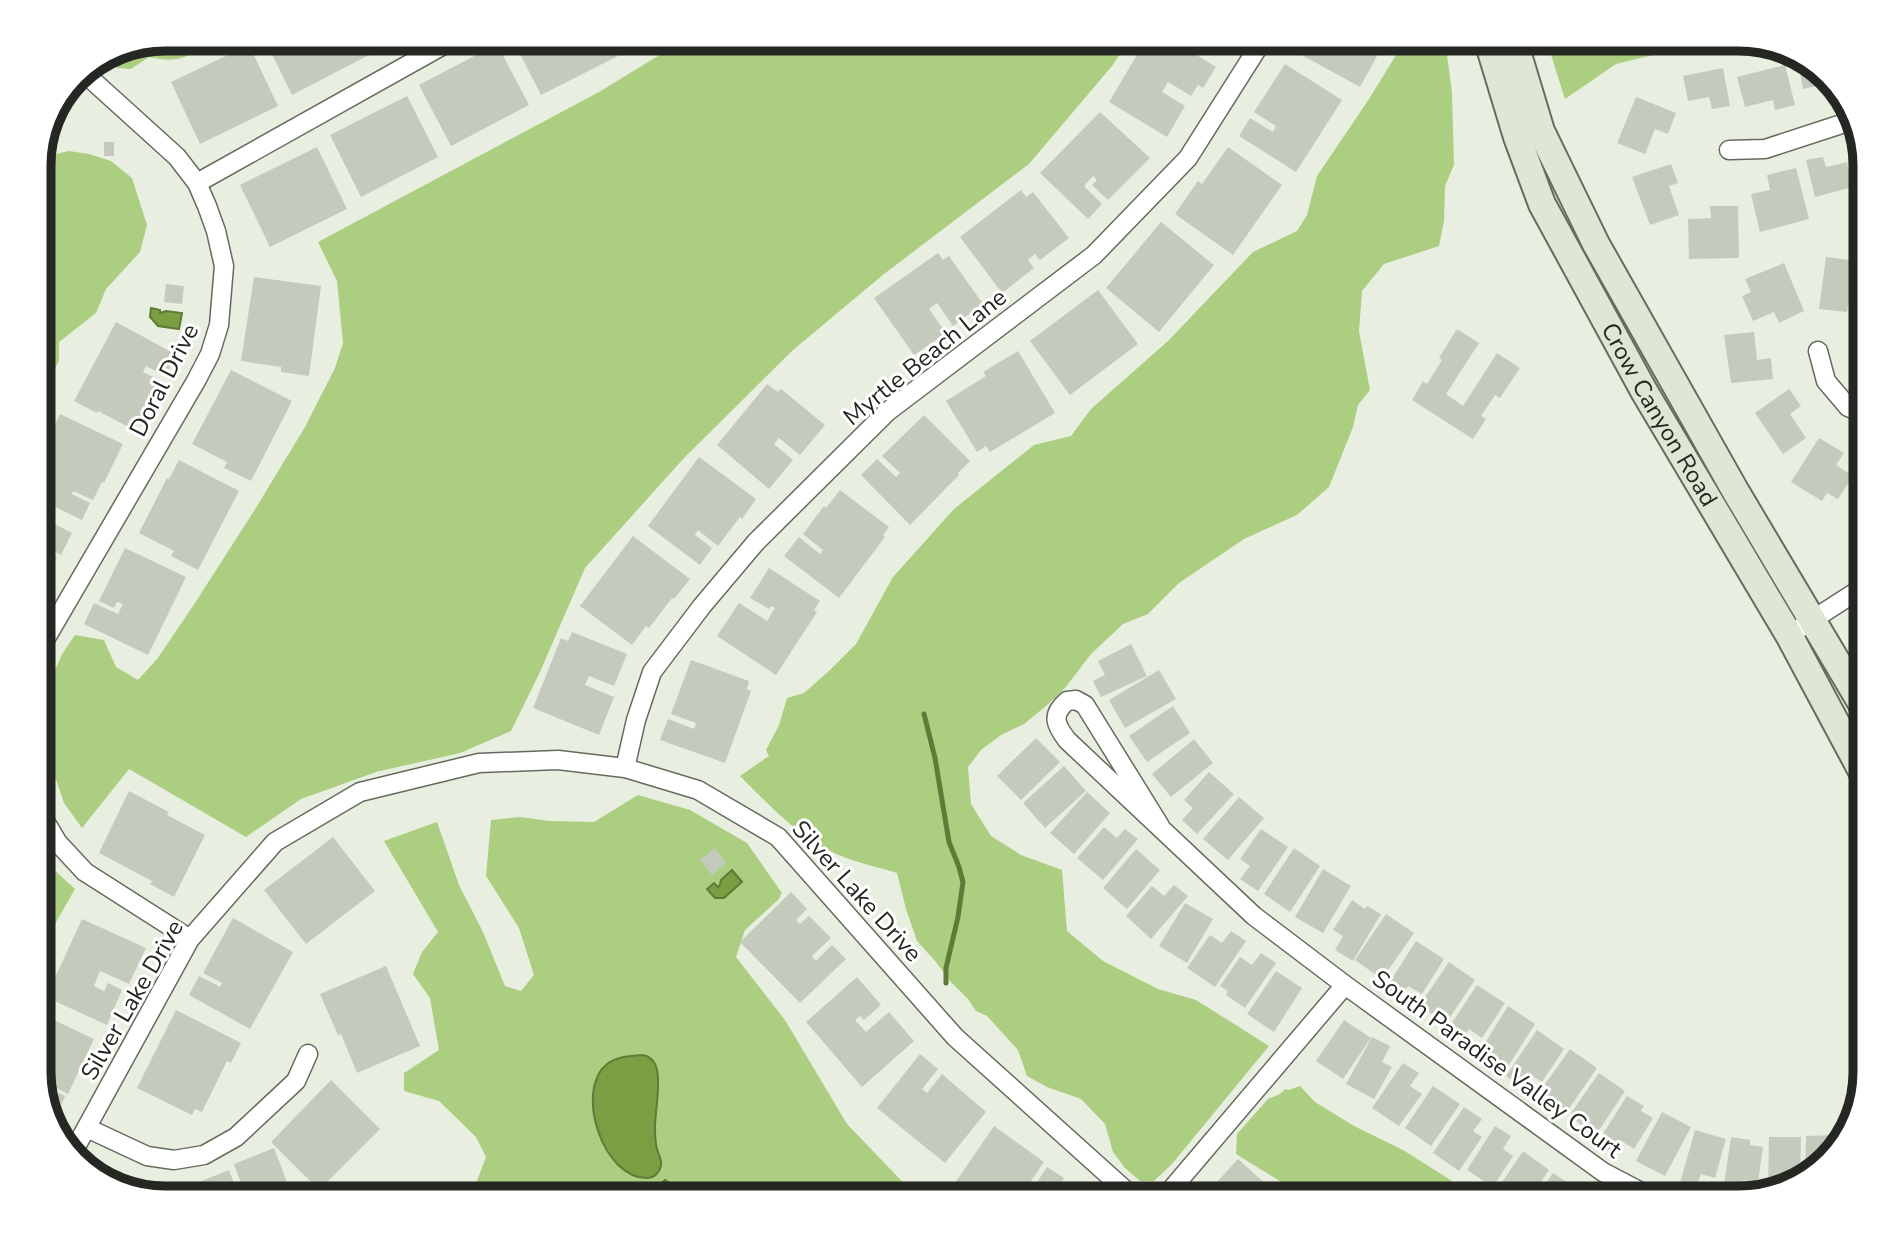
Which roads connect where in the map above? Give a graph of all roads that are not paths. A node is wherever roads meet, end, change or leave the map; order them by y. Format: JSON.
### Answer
{"nodes":[{"id":1,"x":433,"y":51,"type":"edge"},
{"id":2,"x":1256,"y":51,"type":"edge"},
{"id":3,"x":1491,"y":51,"type":"edge"},
{"id":4,"x":1517,"y":51,"type":"edge"},
{"id":5,"x":90,"y":78,"type":"edge"},
{"id":6,"x":1846,"y":123,"type":"edge"},
{"id":7,"x":1729,"y":150,"type":"dead end"},
{"id":8,"x":197,"y":183,"type":"junction"},
{"id":9,"x":1818,"y":351,"type":"dead end"},
{"id":10,"x":1853,"y":409,"type":"edge"},
{"id":11,"x":1853,"y":594,"type":"edge"},
{"id":12,"x":1813,"y":619,"type":"junction"},
{"id":13,"x":51,"y":630,"type":"edge"},
{"id":14,"x":1789,"y":635,"type":"junction"},
{"id":15,"x":1853,"y":687,"type":"edge"},
{"id":16,"x":1853,"y":753,"type":"edge"},
{"id":17,"x":625,"y":768,"type":"junction"},
{"id":18,"x":1160,"y":825,"type":"junction"},
{"id":19,"x":51,"y":831,"type":"edge"},
{"id":20,"x":190,"y":939,"type":"junction"},
{"id":21,"x":1345,"y":985,"type":"junction"},
{"id":22,"x":308,"y":1054,"type":"dead end"},
{"id":23,"x":87,"y":1128,"type":"junction"},
{"id":24,"x":77,"y":1145,"type":"edge"},
{"id":25,"x":1120,"y":1186,"type":"edge"},
{"id":26,"x":1175,"y":1186,"type":"edge"},
{"id":27,"x":1630,"y":1186,"type":"edge"}],
"edges":[{"from":1,"to":8,"type":"street"},
{"from":2,"to":17,"type":"street","name":"Myrtle Beach Lane"},
{"from":3,"to":14,"type":"main road","name":"Crow Canyon Road"},
{"from":4,"to":12,"type":"main road","name":"Crow Canyon Road"},
{"from":5,"to":8,"type":"street","name":"Doral Drive"},
{"from":6,"to":7,"type":"street"},
{"from":8,"to":13,"type":"street","name":"Doral Drive"},
{"from":9,"to":10,"type":"street"},
{"from":11,"to":12,"type":"street"},
{"from":12,"to":14,"type":"street"},
{"from":12,"to":15,"type":"main road","name":"Crow Canyon Road"},
{"from":14,"to":16,"type":"main road","name":"Crow Canyon Road"},
{"from":17,"to":20,"type":"street","name":"Silver Lake Drive"},
{"from":17,"to":25,"type":"street","name":"Silver Lake Drive"},
{"from":18,"to":18,"type":"street"},
{"from":18,"to":21,"type":"street","name":"South Paradise Valley Court"},
{"from":19,"to":20,"type":"street"},
{"from":20,"to":23,"type":"street","name":"Silver Lake Drive"},
{"from":21,"to":26,"type":"street"},
{"from":21,"to":27,"type":"street","name":"South Paradise Valley Court"},
{"from":22,"to":23,"type":"street"},
{"from":23,"to":24,"type":"street","name":"Silver Lake Drive"}]}
